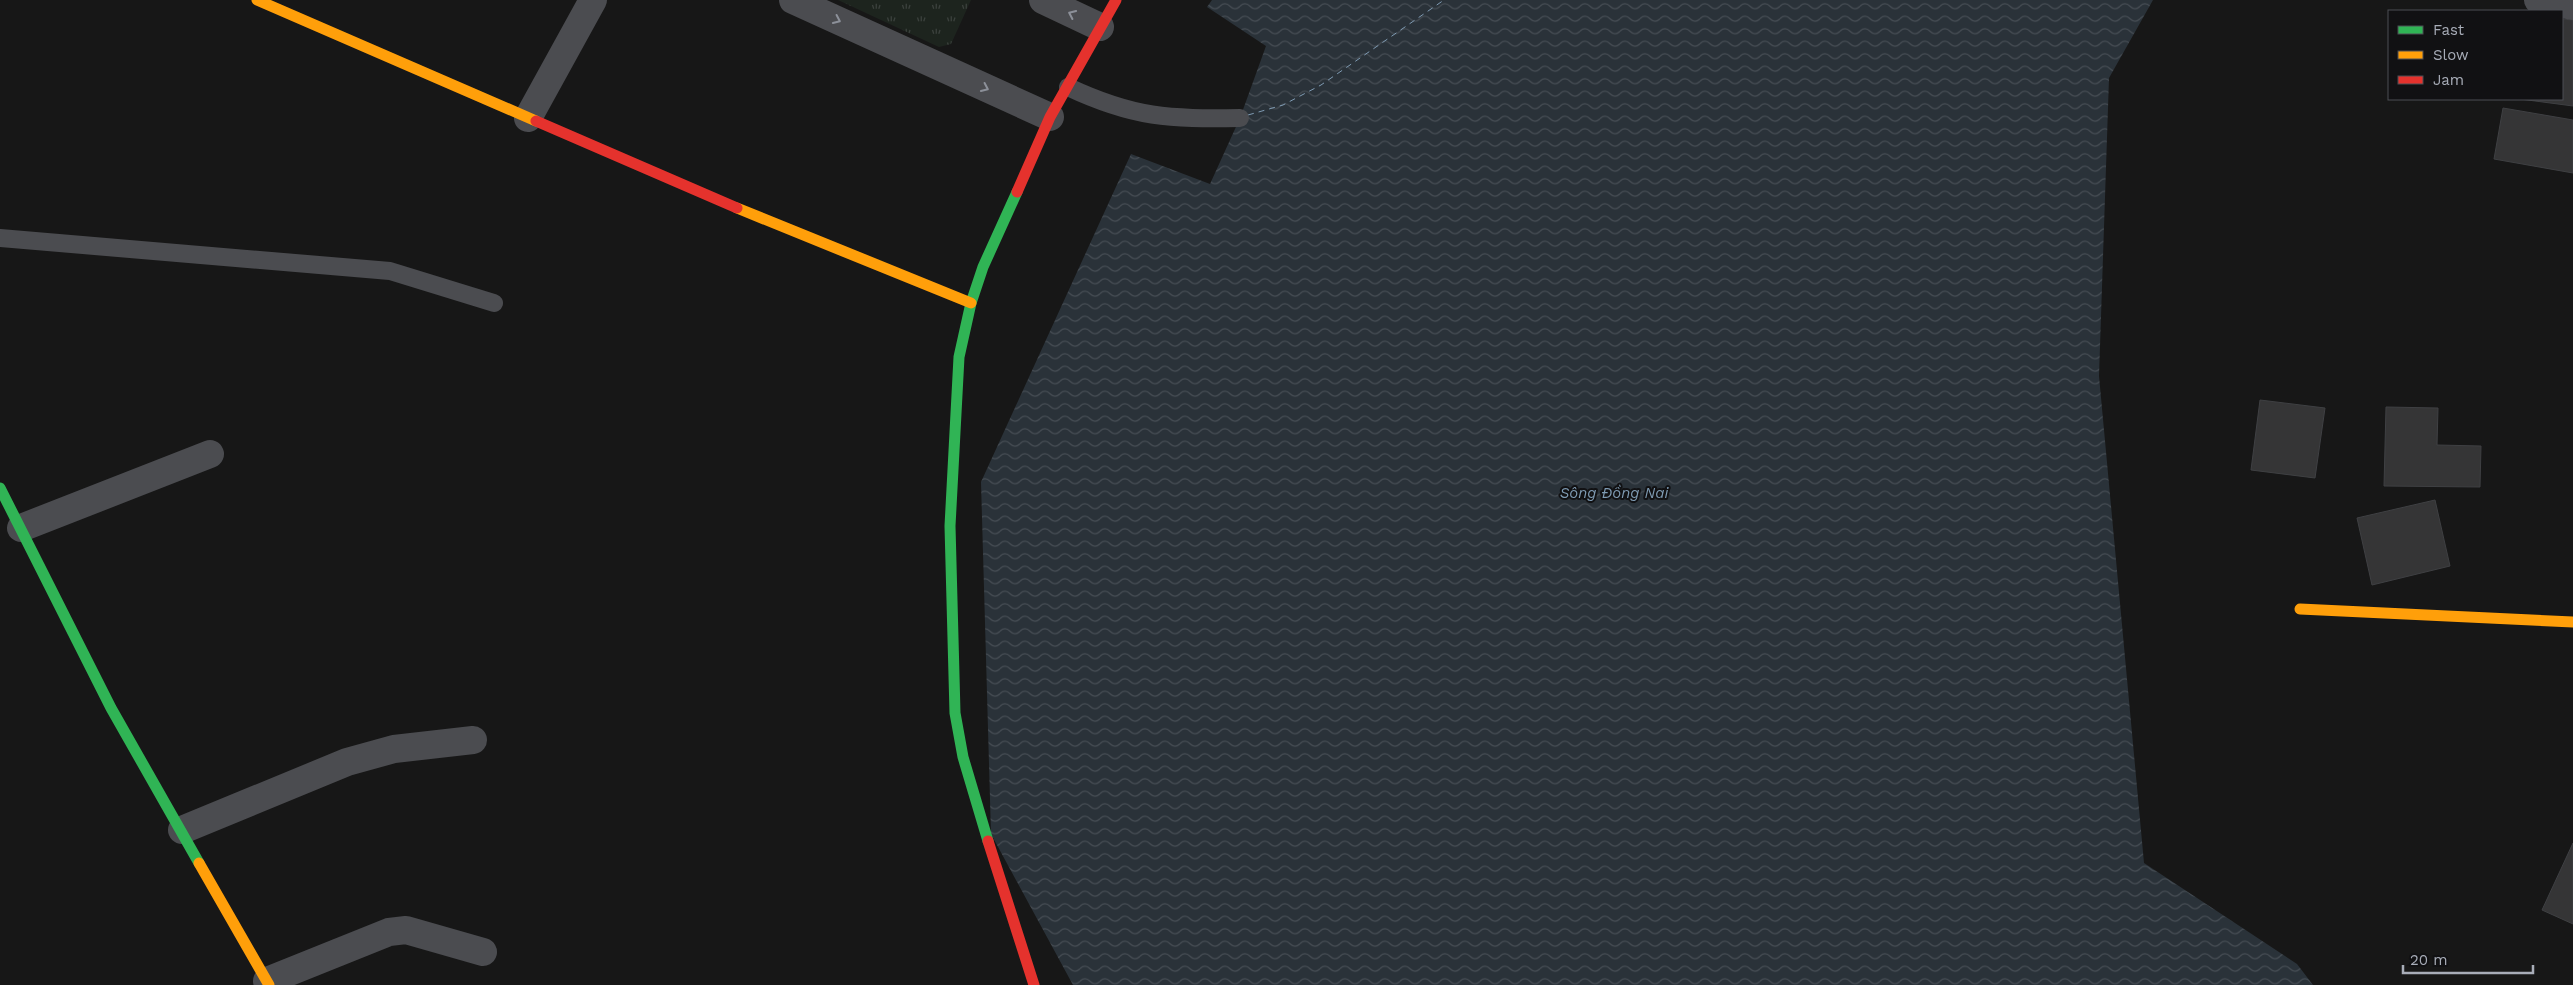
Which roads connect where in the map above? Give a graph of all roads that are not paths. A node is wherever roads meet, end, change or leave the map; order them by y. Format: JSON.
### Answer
{"nodes":[{"id":1,"x":257,"y":0,"type":"edge"},
{"id":2,"x":593,"y":0,"type":"edge"},
{"id":3,"x":793,"y":0,"type":"edge"},
{"id":4,"x":1043,"y":0,"type":"edge"},
{"id":5,"x":1116,"y":0,"type":"edge"},
{"id":6,"x":2538,"y":0,"type":"edge"},
{"id":7,"x":2573,"y":6,"type":"edge"},
{"id":8,"x":1100,"y":27,"type":"junction"},
{"id":9,"x":1068,"y":87,"type":"junction"},
{"id":10,"x":1050,"y":117,"type":"junction"},
{"id":11,"x":528,"y":118,"type":"junction"},
{"id":12,"x":1240,"y":118,"type":"dead end"},
{"id":13,"x":0,"y":238,"type":"edge"},
{"id":14,"x":494,"y":302,"type":"dead end"},
{"id":15,"x":971,"y":303,"type":"junction"},
{"id":16,"x":210,"y":454,"type":"dead end"},
{"id":17,"x":0,"y":488,"type":"edge"},
{"id":18,"x":22,"y":528,"type":"junction"},
{"id":19,"x":2300,"y":609,"type":"dead end"},
{"id":20,"x":2573,"y":622,"type":"edge"},
{"id":21,"x":473,"y":740,"type":"dead end"},
{"id":22,"x":182,"y":830,"type":"junction"},
{"id":23,"x":483,"y":952,"type":"dead end"},
{"id":24,"x":268,"y":983,"type":"edge"},
{"id":25,"x":1034,"y":985,"type":"edge"}],
"edges":[{"from":1,"to":11,"type":"street"},
{"from":2,"to":11,"type":"street"},
{"from":3,"to":10,"type":"street","one_way":true},
{"from":8,"to":4,"type":"street","one_way":true},
{"from":5,"to":8,"type":"street"},
{"from":6,"to":7,"type":"street"},
{"from":8,"to":9,"type":"street"},
{"from":9,"to":10,"type":"street"},
{"from":9,"to":12,"type":"lane"},
{"from":10,"to":15,"type":"street"},
{"from":11,"to":15,"type":"street"},
{"from":13,"to":14,"type":"lane"},
{"from":15,"to":25,"type":"street"},
{"from":16,"to":18,"type":"street"},
{"from":17,"to":18,"type":"street"},
{"from":18,"to":22,"type":"street"},
{"from":19,"to":20,"type":"street"},
{"from":21,"to":22,"type":"street"},
{"from":22,"to":24,"type":"street"},
{"from":23,"to":24,"type":"street"}]}
